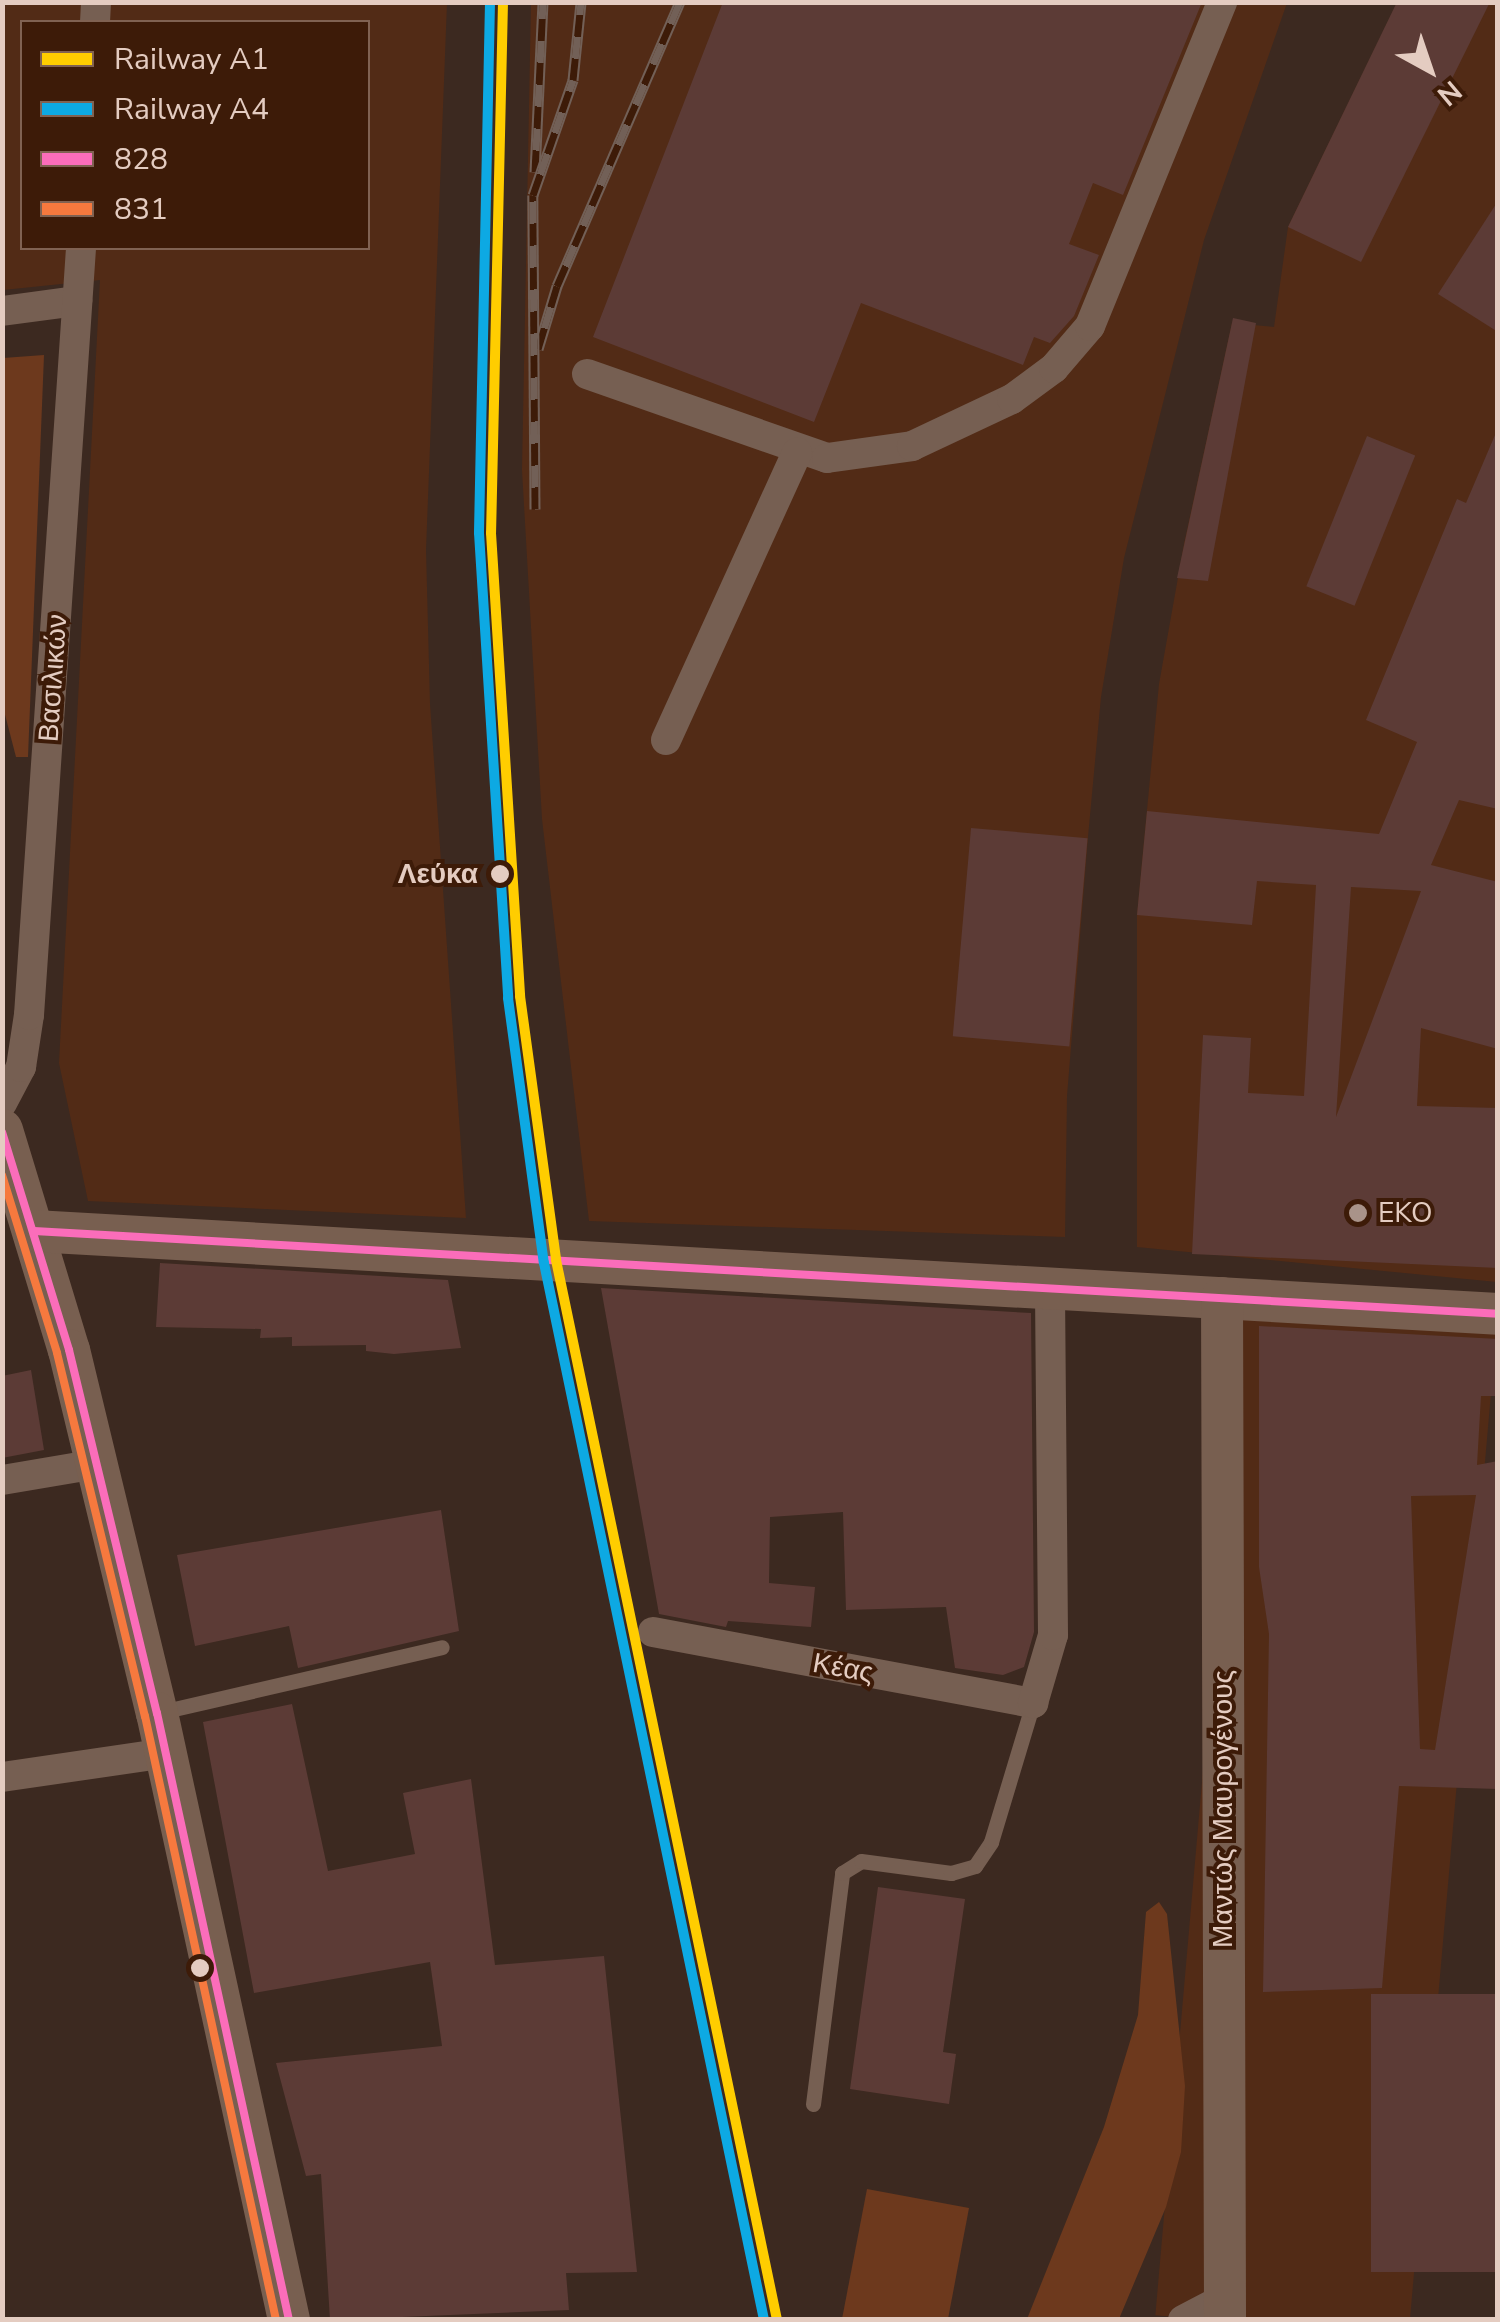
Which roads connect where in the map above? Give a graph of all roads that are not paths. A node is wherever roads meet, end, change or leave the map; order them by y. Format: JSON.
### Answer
{"nodes":[{"id":1,"x":1222,"y":2,"type":"edge"},
{"id":2,"x":80,"y":250,"type":"edge"},
{"id":3,"x":77,"y":300,"type":"junction"},
{"id":4,"x":2,"y":311,"type":"edge"},
{"id":5,"x":587,"y":374,"type":"dead end"},
{"id":6,"x":798,"y":452,"type":"junction"},
{"id":7,"x":666,"y":740,"type":"dead end"},
{"id":8,"x":2,"y":1103,"type":"edge"},
{"id":9,"x":2,"y":1130,"type":"edge"},
{"id":10,"x":34,"y":1231,"type":"junction"},
{"id":11,"x":1050,"y":1288,"type":"junction"},
{"id":12,"x":1222,"y":1298,"type":"junction"},
{"id":13,"x":1498,"y":1314,"type":"edge"},
{"id":14,"x":96,"y":1464,"type":"junction"},
{"id":15,"x":2,"y":1480,"type":"edge"},
{"id":16,"x":653,"y":1632,"type":"dead end"},
{"id":17,"x":442,"y":1647,"type":"dead end"},
{"id":18,"x":1033,"y":1703,"type":"junction"},
{"id":19,"x":162,"y":1733,"type":"junction"},
{"id":20,"x":2,"y":1777,"type":"edge"},
{"id":21,"x":813,"y":2104,"type":"dead end"},
{"id":22,"x":1225,"y":2309,"type":"edge"},
{"id":23,"x":289,"y":2320,"type":"edge"},
{"id":24,"x":1184,"y":2320,"type":"edge"}],
"edges":[{"from":1,"to":6,"type":"street"},
{"from":2,"to":3,"type":"street","name":"Βασιλικών"},
{"from":3,"to":4,"type":"street"},
{"from":3,"to":8,"type":"street","name":"Βασιλικών"},
{"from":5,"to":6,"type":"street"},
{"from":6,"to":7,"type":"street"},
{"from":9,"to":10,"type":"street"},
{"from":10,"to":11,"type":"street"},
{"from":10,"to":14,"type":"street"},
{"from":11,"to":12,"type":"street"},
{"from":11,"to":18,"type":"street"},
{"from":12,"to":13,"type":"street"},
{"from":12,"to":22,"type":"street","name":"Μαντώς Μαυρογένους"},
{"from":14,"to":15,"type":"street"},
{"from":14,"to":19,"type":"street"},
{"from":16,"to":18,"type":"street","name":"Κέας"},
{"from":17,"to":19,"type":"lane"},
{"from":18,"to":21,"type":"lane"},
{"from":19,"to":20,"type":"street"},
{"from":19,"to":23,"type":"street"},
{"from":22,"to":24,"type":"street"}]}
